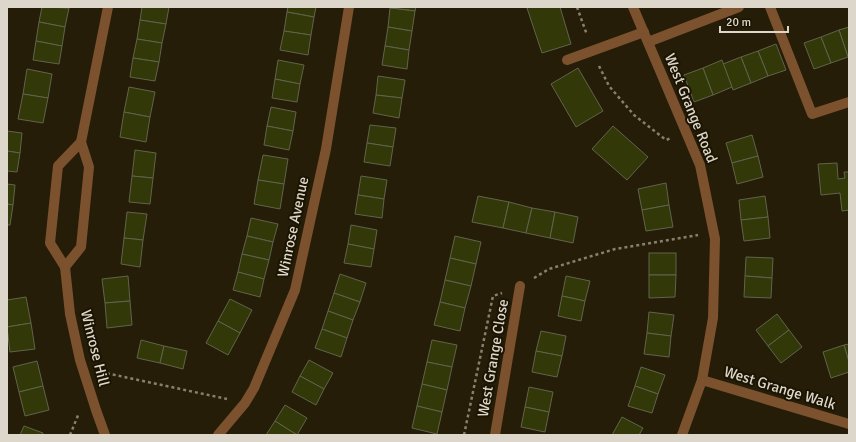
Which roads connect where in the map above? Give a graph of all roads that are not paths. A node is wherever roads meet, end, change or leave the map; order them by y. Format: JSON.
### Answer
{"nodes":[{"id":1,"x":108,"y":7,"type":"edge"},
{"id":2,"x":350,"y":7,"type":"edge"},
{"id":3,"x":633,"y":7,"type":"edge"},
{"id":4,"x":739,"y":7,"type":"edge"},
{"id":5,"x":770,"y":7,"type":"edge"},
{"id":6,"x":644,"y":32,"type":"junction"},
{"id":7,"x":648,"y":42,"type":"junction"},
{"id":8,"x":567,"y":60,"type":"dead end"},
{"id":9,"x":849,"y":102,"type":"edge"},
{"id":10,"x":81,"y":142,"type":"junction"},
{"id":11,"x":65,"y":267,"type":"junction"},
{"id":12,"x":520,"y":286,"type":"road end"},
{"id":13,"x":702,"y":380,"type":"junction"},
{"id":14,"x":849,"y":424,"type":"edge"},
{"id":15,"x":106,"y":435,"type":"edge"},
{"id":16,"x":218,"y":435,"type":"edge"},
{"id":17,"x":495,"y":435,"type":"edge"},
{"id":18,"x":682,"y":435,"type":"edge"}],
"edges":[{"from":1,"to":10,"type":"street"},
{"from":2,"to":16,"type":"street","name":"Winrose Avenue"},
{"from":3,"to":6,"type":"street","name":"West Grange Road"},
{"from":4,"to":7,"type":"street"},
{"from":5,"to":9,"type":"street"},
{"from":6,"to":7,"type":"street","name":"West Grange Road"},
{"from":6,"to":8,"type":"street"},
{"from":7,"to":13,"type":"street","name":"West Grange Road"},
{"from":10,"to":11,"type":"street"},
{"from":10,"to":11,"type":"street","name":"Winrose Hill"},
{"from":11,"to":15,"type":"street","name":"Winrose Hill"},
{"from":12,"to":17,"type":"street","name":"West Grange Close"},
{"from":13,"to":14,"type":"street","name":"West Grange Walk"},
{"from":13,"to":18,"type":"street","name":"West Grange Road"}]}
